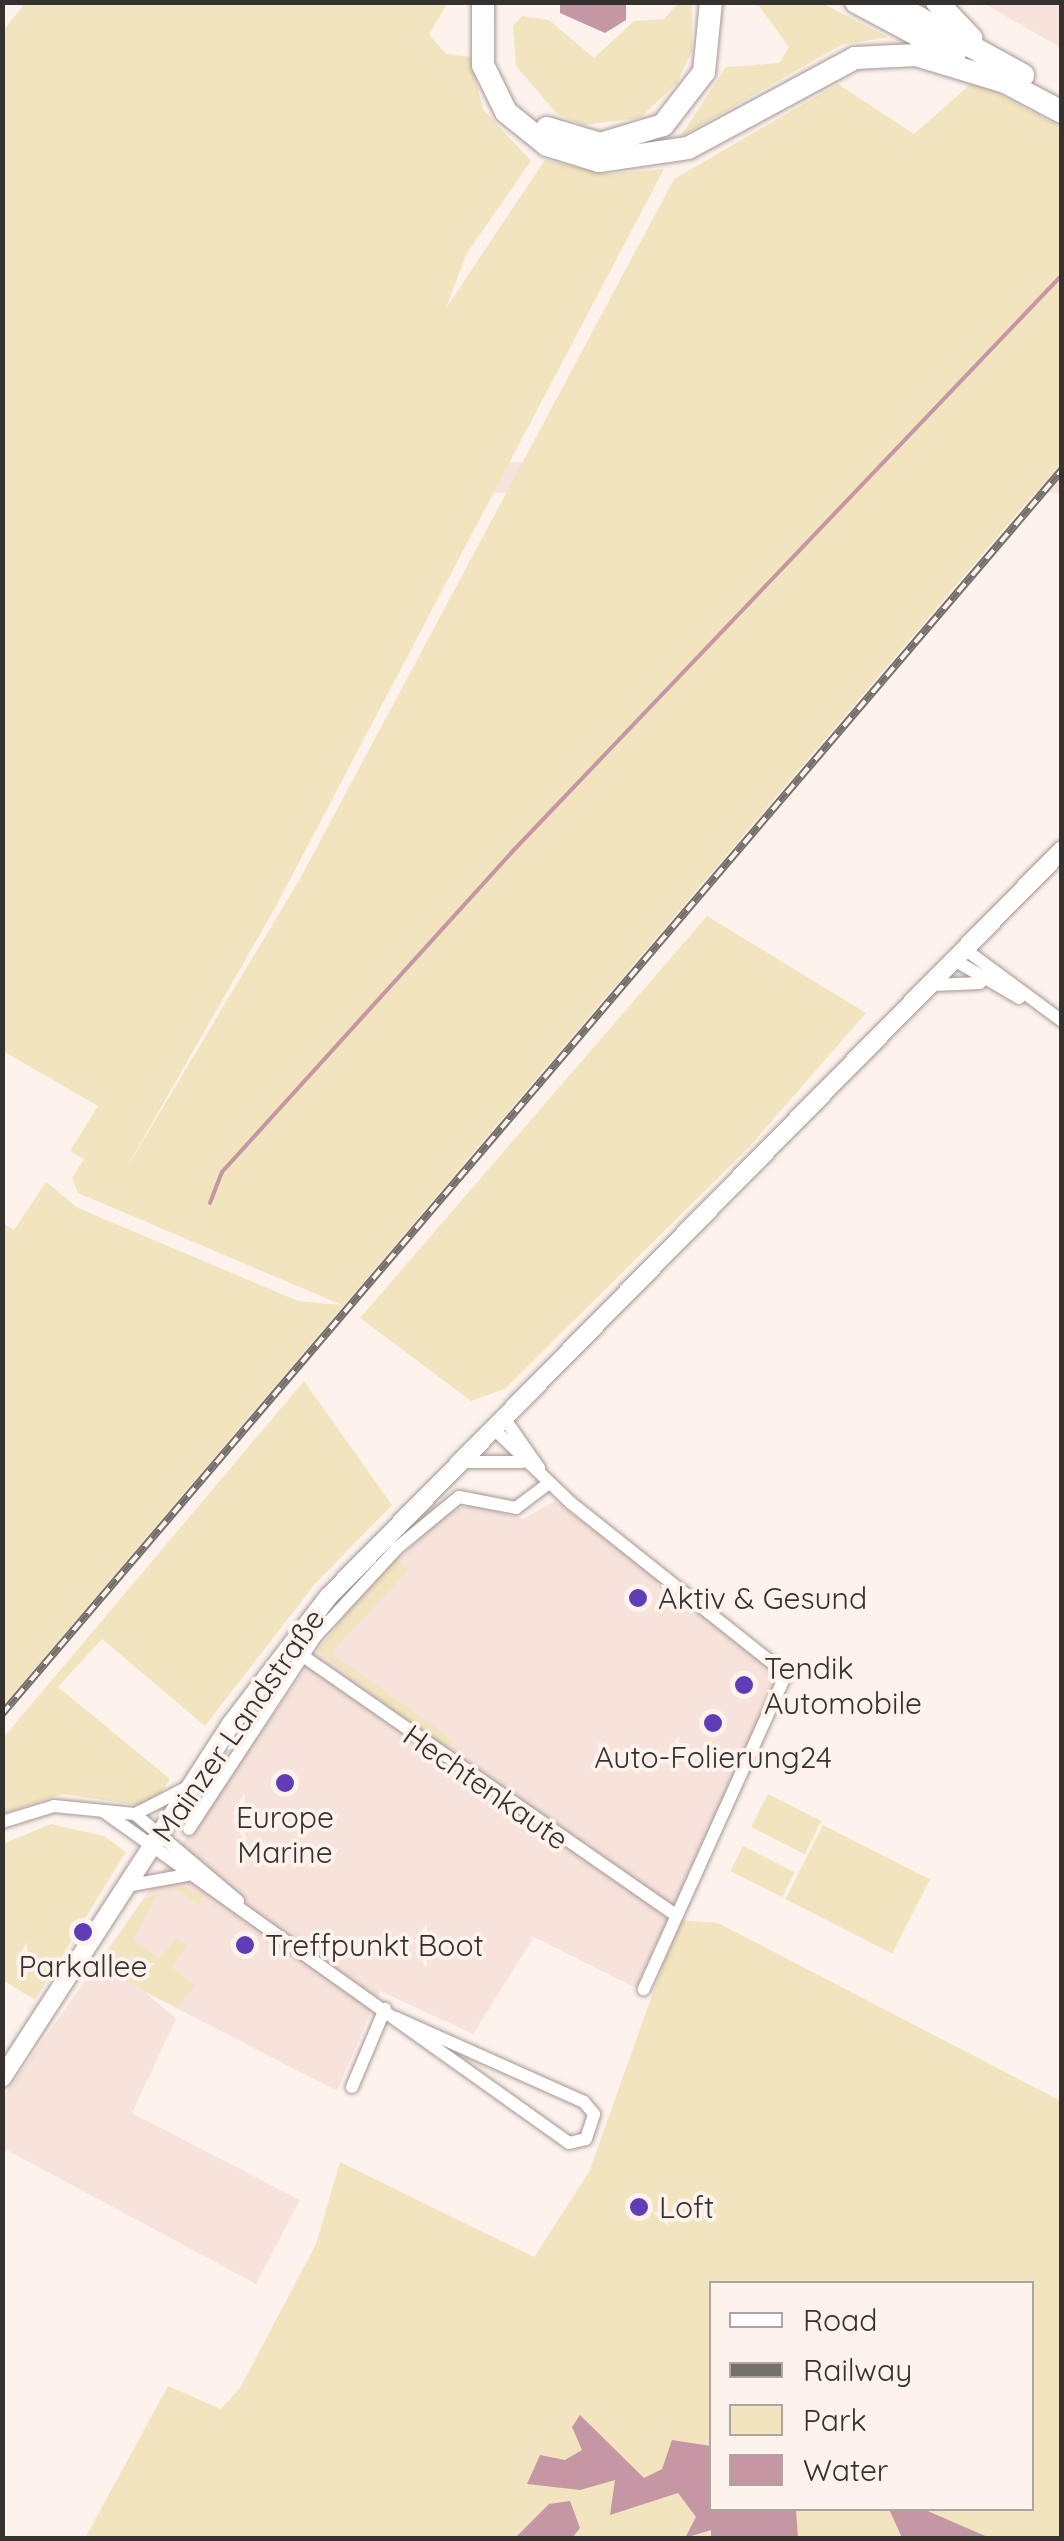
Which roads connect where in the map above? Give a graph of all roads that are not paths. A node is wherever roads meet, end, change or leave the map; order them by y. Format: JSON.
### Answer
{"nodes":[{"id":1,"x":483,"y":2,"type":"edge"},
{"id":2,"x":498,"y":2,"type":"edge"},
{"id":3,"x":711,"y":2,"type":"edge"},
{"id":4,"x":856,"y":2,"type":"edge"},
{"id":5,"x":890,"y":2,"type":"edge"},
{"id":6,"x":937,"y":2,"type":"edge"},
{"id":7,"x":996,"y":60,"type":"junction"},
{"id":8,"x":1005,"y":82,"type":"junction"},
{"id":9,"x":1062,"y":97,"type":"edge"},
{"id":10,"x":1062,"y":112,"type":"edge"},
{"id":11,"x":1062,"y":850,"type":"edge"},
{"id":12,"x":961,"y":956,"type":"junction"},
{"id":13,"x":982,"y":984,"type":"junction"},
{"id":14,"x":932,"y":985,"type":"junction"},
{"id":15,"x":1026,"y":1000,"type":"junction"},
{"id":16,"x":1062,"y":1021,"type":"edge"},
{"id":17,"x":498,"y":1423,"type":"junction"},
{"id":18,"x":457,"y":1465,"type":"junction"},
{"id":19,"x":529,"y":1465,"type":"junction"},
{"id":20,"x":550,"y":1482,"type":"junction"},
{"id":21,"x":303,"y":1656,"type":"junction"},
{"id":22,"x":192,"y":1784,"type":"junction"},
{"id":23,"x":102,"y":1810,"type":"junction"},
{"id":24,"x":135,"y":1814,"type":"junction"},
{"id":25,"x":2,"y":1822,"type":"edge"},
{"id":26,"x":189,"y":1829,"type":"dead end"},
{"id":27,"x":162,"y":1831,"type":"junction"},
{"id":28,"x":150,"y":1849,"type":"junction"},
{"id":29,"x":189,"y":1875,"type":"junction"},
{"id":30,"x":126,"y":1886,"type":"junction"},
{"id":31,"x":243,"y":1907,"type":"junction"},
{"id":32,"x":673,"y":1913,"type":"junction"},
{"id":33,"x":644,"y":1989,"type":"dead end"},
{"id":34,"x":390,"y":2014,"type":"junction"},
{"id":35,"x":2,"y":2078,"type":"edge"},
{"id":36,"x":352,"y":2086,"type":"dead end"}],
"edges":[{"from":1,"to":8,"type":"highway"},
{"from":2,"to":3,"type":"highway"},
{"from":4,"to":8,"type":"highway"},
{"from":5,"to":7,"type":"highway"},
{"from":6,"to":7,"type":"highway"},
{"from":7,"to":9,"type":"highway"},
{"from":8,"to":10,"type":"highway"},
{"from":11,"to":12,"type":"main road","name":"Mainzer Landstraße"},
{"from":12,"to":13,"type":"street"},
{"from":12,"to":14,"type":"main road","name":"Mainzer Landstraße"},
{"from":12,"to":15,"type":"street"},
{"from":13,"to":14,"type":"street"},
{"from":13,"to":15,"type":"street"},
{"from":14,"to":17,"type":"main road","name":"Mainzer Landstraße"},
{"from":15,"to":16,"type":"street"},
{"from":17,"to":18,"type":"main road","name":"Mainzer Landstraße"},
{"from":17,"to":19,"type":"street"},
{"from":17,"to":20,"type":"street"},
{"from":18,"to":19,"type":"street"},
{"from":18,"to":22,"type":"main road","name":"Mainzer Landstraße"},
{"from":19,"to":20,"type":"street"},
{"from":20,"to":21,"type":"street","name":"Mainzer Landstraße"},
{"from":20,"to":32,"type":"street"},
{"from":21,"to":26,"type":"street","name":"Mainzer Landstraße"},
{"from":21,"to":32,"type":"street","name":"Hechtenkaute"},
{"from":22,"to":24,"type":"street"},
{"from":22,"to":27,"type":"main road","name":"Mainzer Landstraße"},
{"from":23,"to":24,"type":"street"},
{"from":23,"to":25,"type":"street"},
{"from":23,"to":28,"type":"street"},
{"from":24,"to":27,"type":"street"},
{"from":27,"to":28,"type":"main road","name":"Mainzer Landstraße"},
{"from":27,"to":31,"type":"street"},
{"from":28,"to":29,"type":"street"},
{"from":28,"to":30,"type":"main road","name":"Mainzer Landstraße"},
{"from":29,"to":30,"type":"street"},
{"from":29,"to":31,"type":"street"},
{"from":30,"to":35,"type":"main road","name":"Mainzer Landstraße"},
{"from":31,"to":34,"type":"street"},
{"from":32,"to":33,"type":"street"},
{"from":34,"to":34,"type":"street"},
{"from":34,"to":36,"type":"street"}]}
